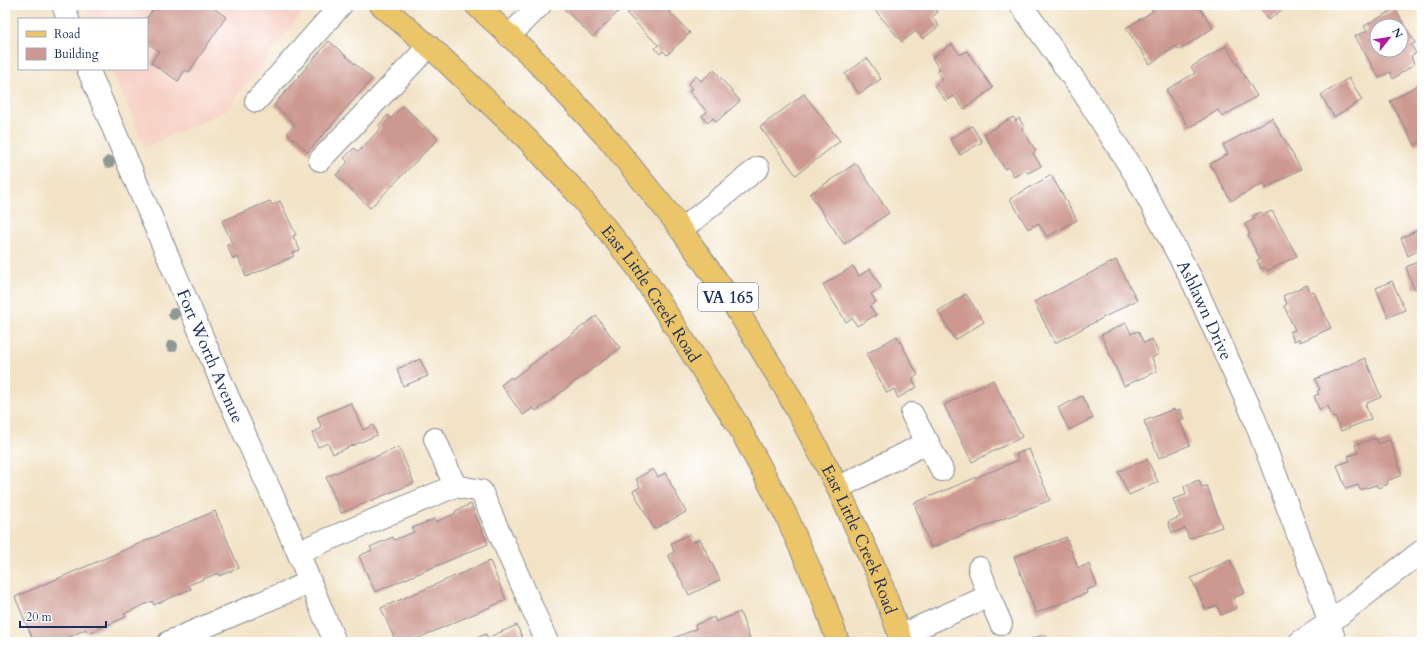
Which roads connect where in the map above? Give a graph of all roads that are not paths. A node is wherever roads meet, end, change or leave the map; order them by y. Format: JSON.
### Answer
{"nodes":[{"id":1,"x":63,"y":5,"type":"edge"},
{"id":2,"x":341,"y":5,"type":"edge"},
{"id":3,"x":381,"y":5,"type":"edge"},
{"id":4,"x":476,"y":5,"type":"edge"},
{"id":5,"x":540,"y":5,"type":"edge"},
{"id":6,"x":1021,"y":5,"type":"edge"},
{"id":7,"x":68,"y":18,"type":"edge"},
{"id":8,"x":510,"y":36,"type":"junction"},
{"id":9,"x":429,"y":46,"type":"junction"},
{"id":10,"x":88,"y":70,"type":"edge"},
{"id":11,"x":256,"y":101,"type":"dead end"},
{"id":12,"x":320,"y":160,"type":"dead end"},
{"id":13,"x":758,"y":168,"type":"dead end"},
{"id":14,"x":681,"y":230,"type":"junction"},
{"id":15,"x":912,"y":414,"type":"dead end"},
{"id":16,"x":434,"y":439,"type":"dead end"},
{"id":17,"x":928,"y":442,"type":"junction"},
{"id":18,"x":942,"y":470,"type":"dead end"},
{"id":19,"x":455,"y":486,"type":"junction"},
{"id":20,"x":838,"y":488,"type":"junction"},
{"id":21,"x":1422,"y":551,"type":"edge"},
{"id":22,"x":298,"y":552,"type":"junction"},
{"id":23,"x":979,"y":568,"type":"dead end"},
{"id":24,"x":310,"y":582,"type":"junction"},
{"id":25,"x":990,"y":596,"type":"junction"},
{"id":26,"x":1001,"y":624,"type":"dead end"},
{"id":27,"x":1332,"y":633,"type":"edge"},
{"id":28,"x":900,"y":639,"type":"edge"},
{"id":29,"x":169,"y":642,"type":"edge"},
{"id":30,"x":335,"y":642,"type":"edge"},
{"id":31,"x":547,"y":642,"type":"edge"},
{"id":32,"x":838,"y":642,"type":"edge"},
{"id":33,"x":1300,"y":642,"type":"edge"}],
"edges":[{"from":1,"to":7,"type":"street"},
{"from":2,"to":11,"type":"street"},
{"from":3,"to":9,"type":"main road","name":"East Little Creek Road"},
{"from":4,"to":8,"type":"main road","name":"East Little Creek Road","number":"VA 165"},
{"from":5,"to":8,"type":"street"},
{"from":6,"to":27,"type":"street","name":"Ashlawn Drive"},
{"from":8,"to":14,"type":"main road","name":"East Little Creek Road","number":"VA 165"},
{"from":9,"to":12,"type":"street"},
{"from":9,"to":32,"type":"main road","name":"East Little Creek Road"},
{"from":10,"to":22,"type":"street","name":"Fort Worth Avenue"},
{"from":13,"to":14,"type":"street"},
{"from":14,"to":20,"type":"main road","name":"East Little Creek Road","number":"VA 165"},
{"from":15,"to":17,"type":"street"},
{"from":16,"to":19,"type":"street"},
{"from":17,"to":18,"type":"street"},
{"from":17,"to":20,"type":"street"},
{"from":19,"to":22,"type":"street"},
{"from":19,"to":31,"type":"street"},
{"from":20,"to":28,"type":"main road","name":"East Little Creek Road","number":"VA 165"},
{"from":21,"to":27,"type":"street"},
{"from":22,"to":24,"type":"street","name":"Fort Worth Avenue"},
{"from":23,"to":25,"type":"street"},
{"from":24,"to":29,"type":"street"},
{"from":24,"to":30,"type":"street","name":"Fort Worth Avenue"},
{"from":25,"to":26,"type":"street"},
{"from":25,"to":28,"type":"street"},
{"from":27,"to":33,"type":"street"}]}
